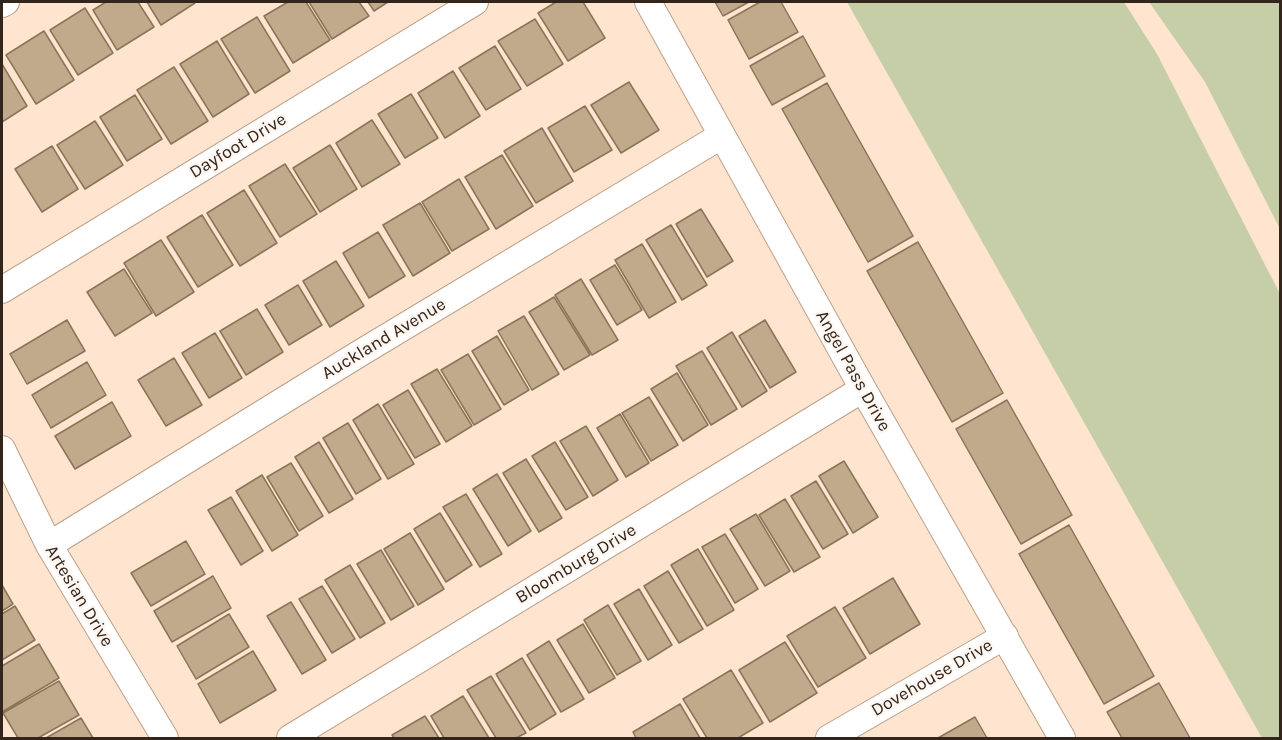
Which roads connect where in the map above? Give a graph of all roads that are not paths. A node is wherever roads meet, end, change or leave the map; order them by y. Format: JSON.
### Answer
{"nodes":[{"id":1,"x":6,"y":2,"type":"edge"},
{"id":2,"x":475,"y":2,"type":"edge"},
{"id":3,"x":648,"y":2,"type":"edge"},
{"id":4,"x":2,"y":4,"type":"edge"},
{"id":5,"x":721,"y":136,"type":"junction"},
{"id":6,"x":2,"y":290,"type":"edge"},
{"id":7,"x":862,"y":389,"type":"junction"},
{"id":8,"x":2,"y":449,"type":"edge"},
{"id":9,"x":49,"y":545,"type":"junction"},
{"id":10,"x":1005,"y":636,"type":"junction"},
{"id":11,"x":165,"y":738,"type":"edge"},
{"id":12,"x":290,"y":738,"type":"edge"},
{"id":13,"x":829,"y":738,"type":"edge"},
{"id":14,"x":1062,"y":738,"type":"edge"}],
"edges":[{"from":1,"to":4,"type":"street"},
{"from":2,"to":6,"type":"street","name":"Dayfoot Drive"},
{"from":3,"to":5,"type":"street","name":"Angel Pass Drive"},
{"from":5,"to":7,"type":"street","name":"Angel Pass Drive"},
{"from":5,"to":9,"type":"street","name":"Auckland Avenue"},
{"from":7,"to":10,"type":"street","name":"Angel Pass Drive"},
{"from":7,"to":12,"type":"street","name":"Bloomburg Drive"},
{"from":8,"to":9,"type":"street","name":"Artesian Drive"},
{"from":9,"to":11,"type":"street","name":"Artesian Drive"},
{"from":10,"to":13,"type":"street","name":"Dovehouse Drive"},
{"from":10,"to":14,"type":"street","name":"Angel Pass Drive"}]}
